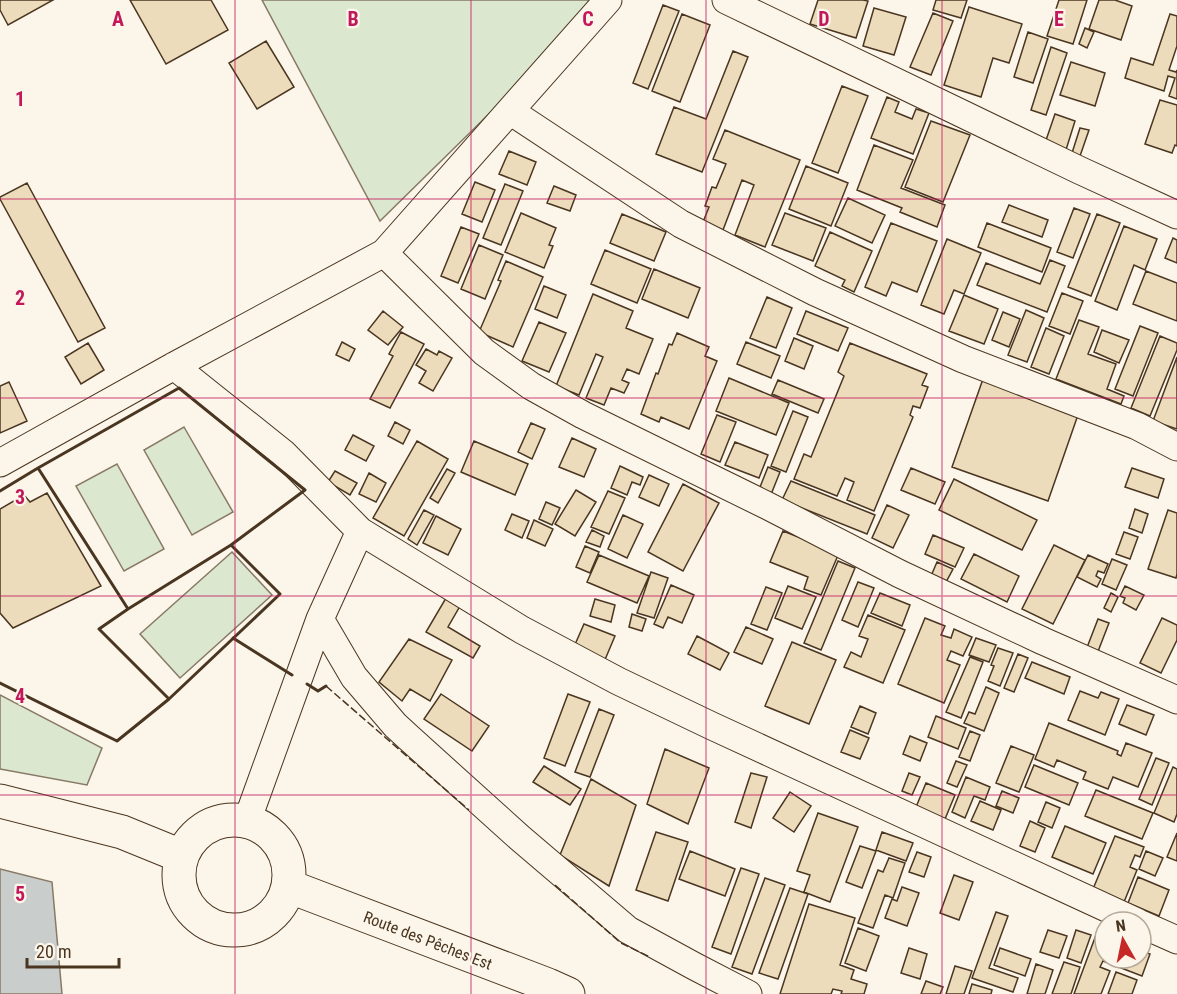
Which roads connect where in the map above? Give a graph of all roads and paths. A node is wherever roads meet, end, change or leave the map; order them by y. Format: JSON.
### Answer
{"nodes":[{"id":1,"x":608,"y":0,"type":"edge"},
{"id":2,"x":726,"y":0,"type":"edge"},
{"id":3,"x":510,"y":111,"type":"junction"},
{"id":4,"x":1177,"y":215,"type":"edge"},
{"id":5,"x":384,"y":253,"type":"junction"},
{"id":6,"x":174,"y":366,"type":"junction"},
{"id":7,"x":1177,"y":447,"type":"edge"},
{"id":8,"x":0,"y":463,"type":"edge"},
{"id":9,"x":360,"y":531,"type":"junction"},
{"id":10,"x":320,"y":619,"type":"junction"},
{"id":11,"x":1177,"y":700,"type":"edge"},
{"id":12,"x":0,"y":801,"type":"edge"},
{"id":13,"x":247,"y":820,"type":"junction"},
{"id":14,"x":181,"y":856,"type":"junction"},
{"id":15,"x":288,"y":886,"type":"junction"},
{"id":16,"x":1111,"y":910,"type":"edge"},
{"id":17,"x":1153,"y":929,"type":"edge"},
{"id":18,"x":1177,"y":940,"type":"edge"},
{"id":19,"x":568,"y":994,"type":"edge"},
{"id":20,"x":748,"y":994,"type":"edge"}],
"edges":[{"from":1,"to":3,"type":"street"},
{"from":2,"to":4,"type":"street"},
{"from":3,"to":5,"type":"street"},
{"from":3,"to":7,"type":"street"},
{"from":5,"to":6,"type":"street"},
{"from":5,"to":11,"type":"street"},
{"from":6,"to":8,"type":"street"},
{"from":6,"to":9,"type":"street"},
{"from":9,"to":10,"type":"street"},
{"from":9,"to":16,"type":"street"},
{"from":10,"to":13,"type":"street"},
{"from":10,"to":20,"type":"street"},
{"from":12,"to":14,"type":"street"},
{"from":13,"to":14,"type":"street"},
{"from":13,"to":15,"type":"street"},
{"from":14,"to":15,"type":"street"},
{"from":15,"to":19,"type":"street","name":"Route des Pêches Est"},
{"from":17,"to":18,"type":"street"}]}
